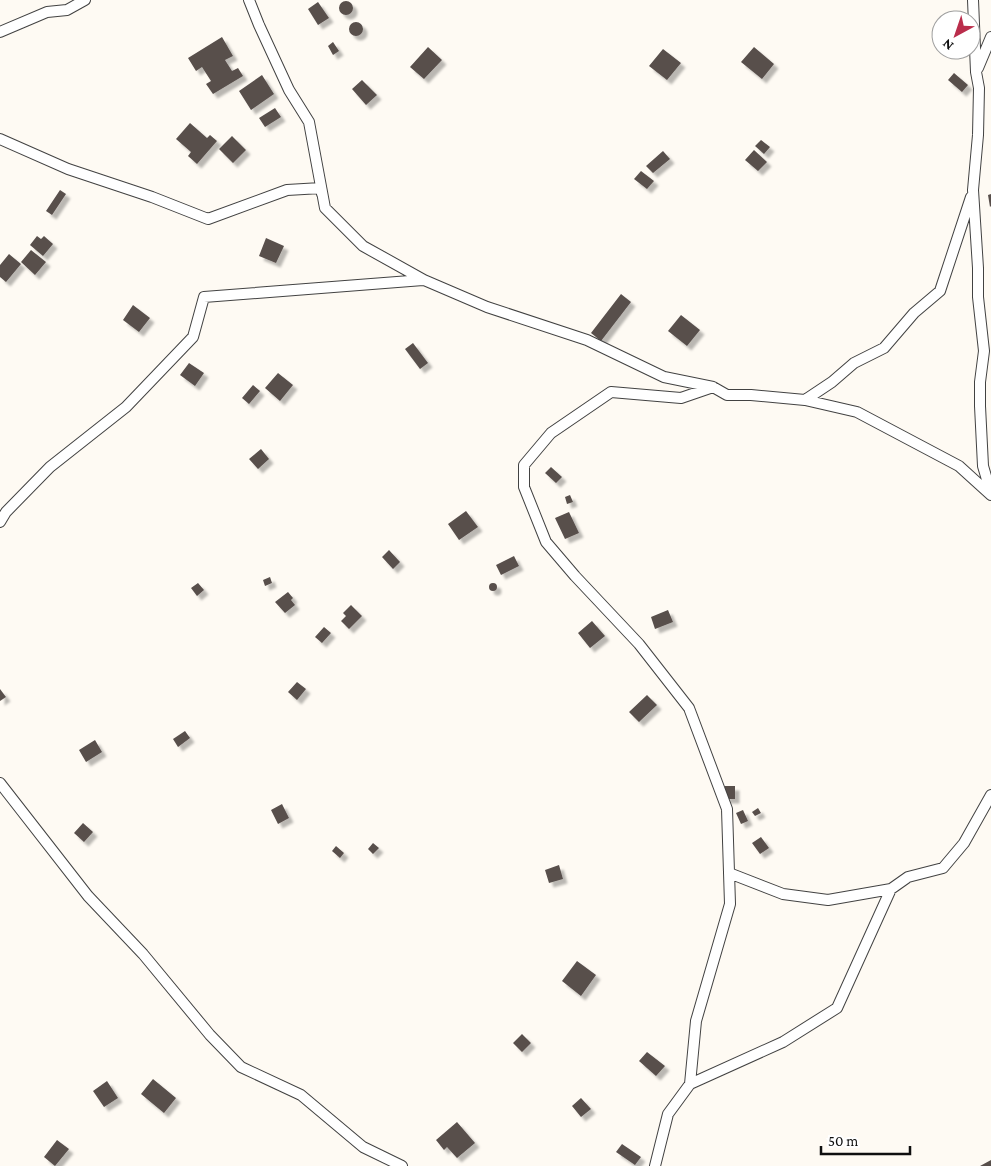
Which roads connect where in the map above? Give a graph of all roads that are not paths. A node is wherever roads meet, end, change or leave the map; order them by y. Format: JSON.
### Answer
{"nodes":[{"id":1,"x":75,"y":0,"type":"edge"},
{"id":2,"x":85,"y":0,"type":"edge"},
{"id":3,"x":249,"y":0,"type":"edge"},
{"id":4,"x":973,"y":0,"type":"edge"},
{"id":5,"x":67,"y":10,"type":"junction"},
{"id":6,"x":0,"y":32,"type":"edge"},
{"id":7,"x":991,"y":37,"type":"edge"},
{"id":8,"x":976,"y":72,"type":"junction"},
{"id":9,"x":0,"y":139,"type":"edge"},
{"id":10,"x":973,"y":190,"type":"junction"},
{"id":11,"x":325,"y":208,"type":"junction"},
{"id":12,"x":424,"y":280,"type":"junction"},
{"id":13,"x":714,"y":387,"type":"junction"},
{"id":14,"x":805,"y":400,"type":"junction"},
{"id":15,"x":991,"y":494,"type":"edge"},
{"id":16,"x":3,"y":509,"type":"edge"},
{"id":17,"x":0,"y":522,"type":"edge"},
{"id":18,"x":0,"y":782,"type":"edge"},
{"id":19,"x":991,"y":795,"type":"edge"},
{"id":20,"x":729,"y":873,"type":"junction"},
{"id":21,"x":891,"y":889,"type":"junction"},
{"id":22,"x":690,"y":1084,"type":"junction"},
{"id":23,"x":402,"y":1166,"type":"edge"},
{"id":24,"x":655,"y":1166,"type":"edge"}],
"edges":[{"from":1,"to":5,"type":"street"},
{"from":2,"to":5,"type":"street"},
{"from":3,"to":11,"type":"street"},
{"from":4,"to":8,"type":"street"},
{"from":5,"to":6,"type":"street"},
{"from":7,"to":8,"type":"street"},
{"from":8,"to":10,"type":"street"},
{"from":9,"to":11,"type":"street"},
{"from":10,"to":14,"type":"street"},
{"from":10,"to":15,"type":"street"},
{"from":11,"to":12,"type":"street"},
{"from":12,"to":13,"type":"street"},
{"from":12,"to":16,"type":"street"},
{"from":13,"to":14,"type":"street"},
{"from":13,"to":20,"type":"street"},
{"from":14,"to":15,"type":"street"},
{"from":16,"to":17,"type":"street"},
{"from":18,"to":23,"type":"street"},
{"from":19,"to":21,"type":"street"},
{"from":20,"to":21,"type":"street"},
{"from":20,"to":22,"type":"street"},
{"from":21,"to":22,"type":"street"},
{"from":22,"to":24,"type":"street"}]}
